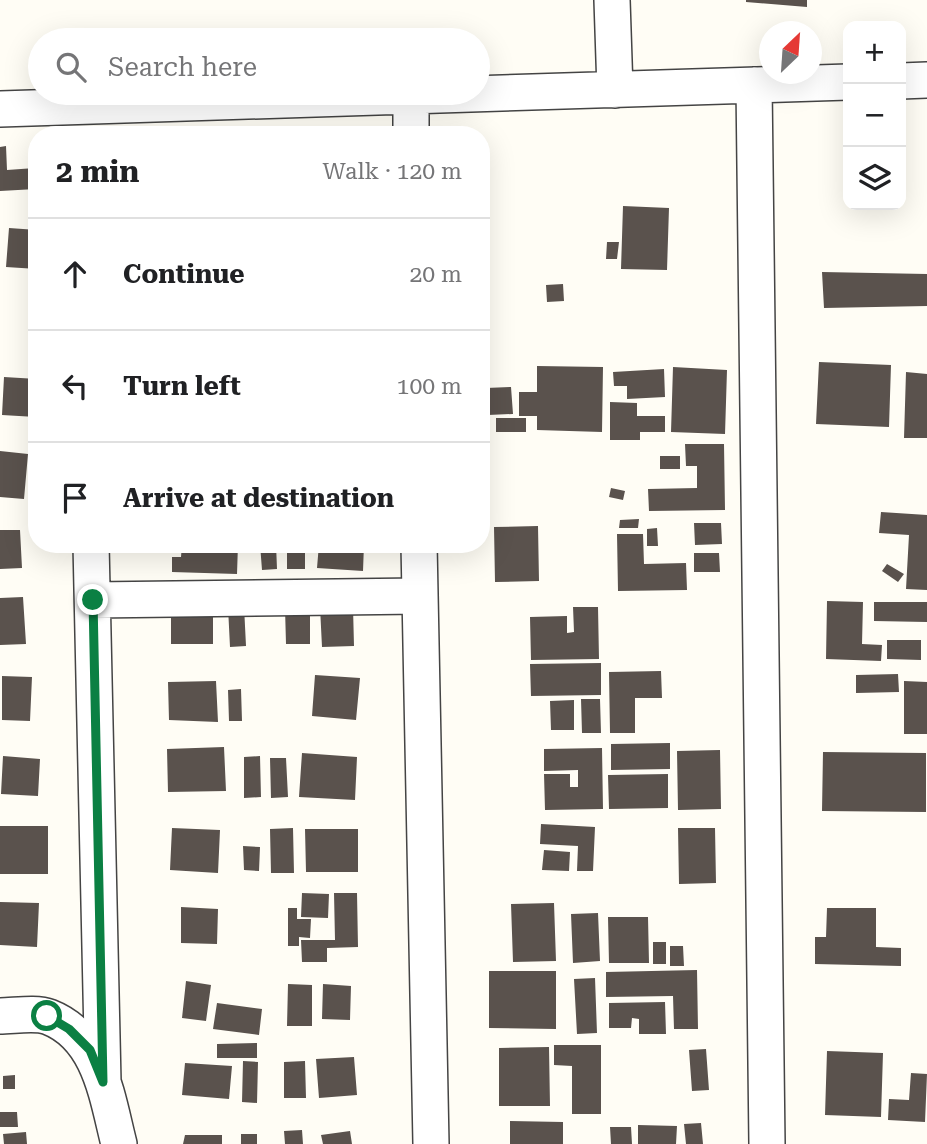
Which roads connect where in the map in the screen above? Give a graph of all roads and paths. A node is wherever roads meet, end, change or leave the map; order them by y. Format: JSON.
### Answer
{"nodes":[{"id":1,"x":612,"y":0,"type":"edge"},
{"id":2,"x":927,"y":80,"type":"edge"},
{"id":3,"x":906,"y":81,"type":"edge"},
{"id":4,"x":843,"y":82,"type":"edge"},
{"id":5,"x":754,"y":85,"type":"junction"},
{"id":6,"x":615,"y":89,"type":"junction"},
{"id":7,"x":490,"y":93,"type":"edge"},
{"id":8,"x":288,"y":105,"type":"edge"},
{"id":9,"x":411,"y":105,"type":"edge"},
{"id":10,"x":0,"y":109,"type":"edge"},
{"id":11,"x":82,"y":120,"type":"edge"},
{"id":12,"x":411,"y":126,"type":"edge"},
{"id":13,"x":91,"y":553,"type":"edge"},
{"id":14,"x":419,"y":553,"type":"edge"},
{"id":15,"x":420,"y":596,"type":"junction"},
{"id":16,"x":93,"y":600,"type":"junction"},
{"id":17,"x":0,"y":1016,"type":"edge"},
{"id":18,"x":103,"y":1082,"type":"junction"},
{"id":19,"x":119,"y":1144,"type":"edge"},
{"id":20,"x":431,"y":1144,"type":"edge"},
{"id":21,"x":767,"y":1144,"type":"edge"}],
"edges":[{"from":1,"to":6,"type":"street"},
{"from":2,"to":3,"type":"street"},
{"from":4,"to":5,"type":"street"},
{"from":5,"to":6,"type":"street"},
{"from":5,"to":21,"type":"street"},
{"from":6,"to":7,"type":"street"},
{"from":8,"to":11,"type":"street"},
{"from":9,"to":12,"type":"street"},
{"from":10,"to":11,"type":"street"},
{"from":13,"to":16,"type":"street"},
{"from":14,"to":15,"type":"street"},
{"from":15,"to":16,"type":"street"},
{"from":15,"to":20,"type":"street"},
{"from":16,"to":18,"type":"street"},
{"from":17,"to":18,"type":"street"},
{"from":18,"to":19,"type":"street"}]}
